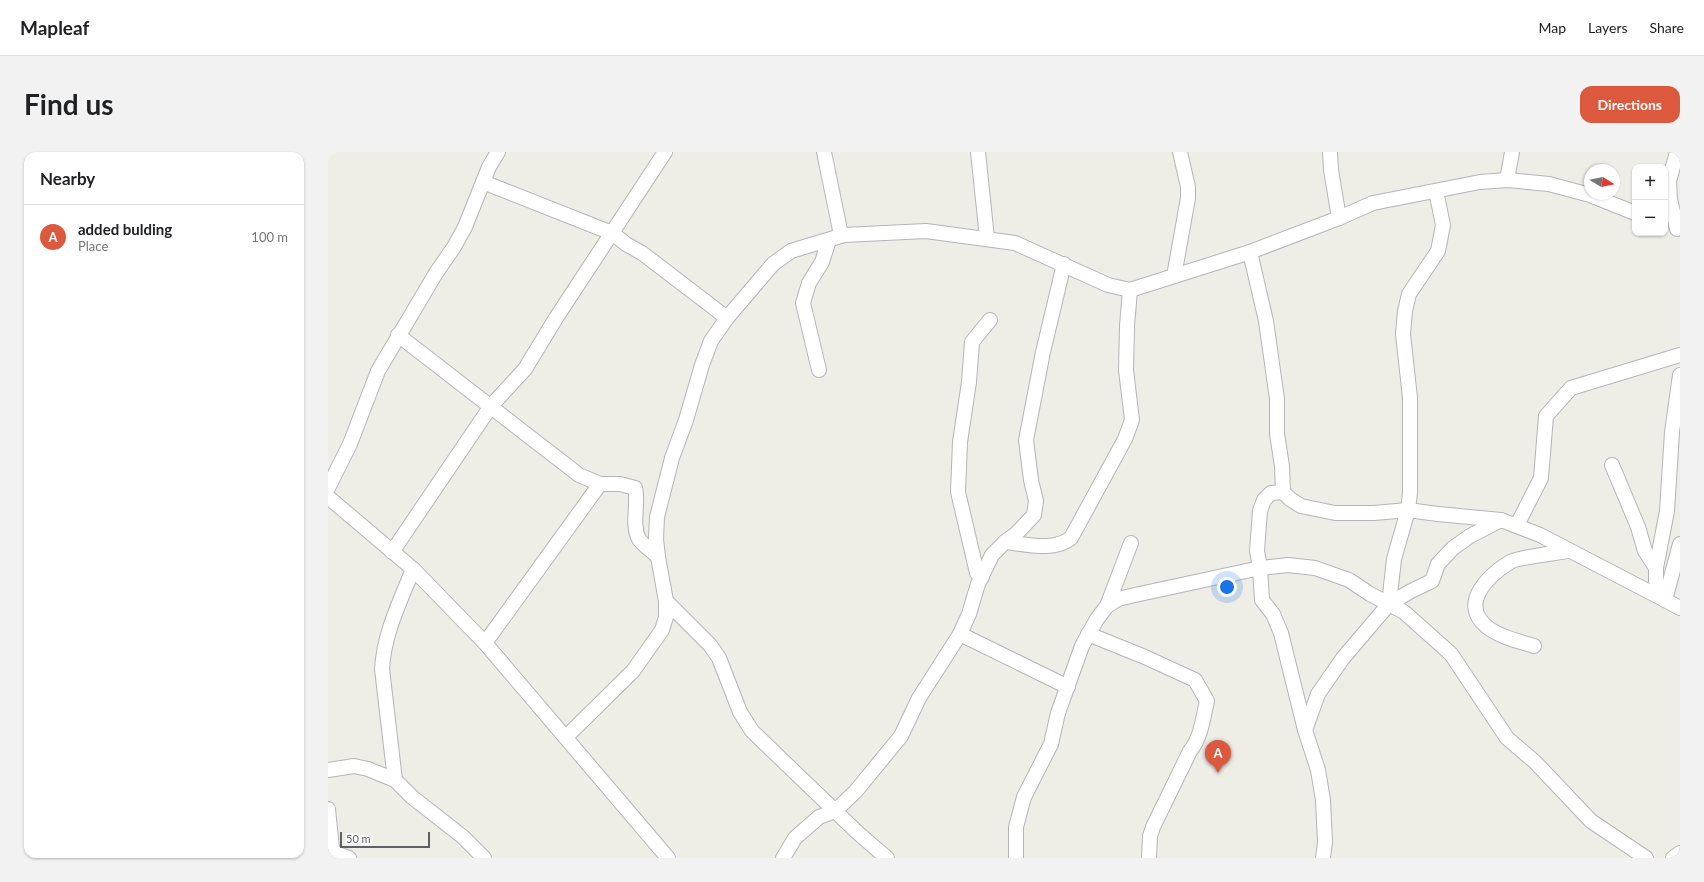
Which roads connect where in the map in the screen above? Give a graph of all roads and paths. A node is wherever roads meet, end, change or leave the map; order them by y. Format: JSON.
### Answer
{"nodes":[{"id":1,"x":498,"y":152,"type":"edge"},
{"id":2,"x":665,"y":152,"type":"edge"},
{"id":3,"x":824,"y":152,"type":"edge"},
{"id":4,"x":978,"y":152,"type":"edge"},
{"id":5,"x":1180,"y":152,"type":"edge"},
{"id":6,"x":1330,"y":152,"type":"edge"},
{"id":7,"x":1512,"y":152,"type":"edge"},
{"id":8,"x":1677,"y":152,"type":"edge"},
{"id":9,"x":1507,"y":180,"type":"junction"},
{"id":10,"x":483,"y":182,"type":"junction"},
{"id":11,"x":1436,"y":191,"type":"junction"},
{"id":12,"x":1632,"y":212,"type":"edge"},
{"id":13,"x":1339,"y":218,"type":"junction"},
{"id":14,"x":1674,"y":228,"type":"edge"},
{"id":15,"x":612,"y":234,"type":"junction"},
{"id":16,"x":835,"y":238,"type":"junction"},
{"id":17,"x":987,"y":238,"type":"junction"},
{"id":18,"x":1250,"y":252,"type":"junction"},
{"id":19,"x":1064,"y":264,"type":"junction"},
{"id":20,"x":1174,"y":276,"type":"junction"},
{"id":21,"x":1130,"y":290,"type":"junction"},
{"id":22,"x":727,"y":318,"type":"junction"},
{"id":23,"x":990,"y":320,"type":"dead end"},
{"id":24,"x":398,"y":336,"type":"junction"},
{"id":25,"x":1680,"y":355,"type":"edge"},
{"id":26,"x":819,"y":370,"type":"dead end"},
{"id":27,"x":1680,"y":375,"type":"edge"},
{"id":28,"x":490,"y":406,"type":"junction"},
{"id":29,"x":1612,"y":465,"type":"dead end"},
{"id":30,"x":600,"y":484,"type":"junction"},
{"id":31,"x":328,"y":488,"type":"edge"},
{"id":32,"x":1283,"y":492,"type":"junction"},
{"id":33,"x":328,"y":497,"type":"edge"},
{"id":34,"x":1408,"y":510,"type":"junction"},
{"id":35,"x":1501,"y":520,"type":"junction"},
{"id":36,"x":1517,"y":525,"type":"junction"},
{"id":37,"x":1005,"y":542,"type":"junction"},
{"id":38,"x":1131,"y":543,"type":"dead end"},
{"id":39,"x":1680,"y":544,"type":"edge"},
{"id":40,"x":1568,"y":551,"type":"junction"},
{"id":41,"x":392,"y":552,"type":"junction"},
{"id":42,"x":658,"y":556,"type":"junction"},
{"id":43,"x":1260,"y":568,"type":"junction"},
{"id":44,"x":1656,"y":568,"type":"junction"},
{"id":45,"x":413,"y":569,"type":"junction"},
{"id":46,"x":982,"y":577,"type":"junction"},
{"id":47,"x":1665,"y":600,"type":"junction"},
{"id":48,"x":666,"y":601,"type":"junction"},
{"id":49,"x":1389,"y":604,"type":"junction"},
{"id":50,"x":1107,"y":606,"type":"junction"},
{"id":51,"x":1680,"y":608,"type":"edge"},
{"id":52,"x":960,"y":634,"type":"junction"},
{"id":53,"x":1088,"y":634,"type":"junction"},
{"id":54,"x":485,"y":643,"type":"junction"},
{"id":55,"x":1534,"y":646,"type":"dead end"},
{"id":56,"x":1068,"y":687,"type":"junction"},
{"id":57,"x":1305,"y":730,"type":"junction"},
{"id":58,"x":566,"y":737,"type":"junction"},
{"id":59,"x":328,"y":770,"type":"edge"},
{"id":60,"x":395,"y":780,"type":"junction"},
{"id":61,"x":328,"y":809,"type":"edge"},
{"id":62,"x":835,"y":811,"type":"junction"},
{"id":63,"x":1680,"y":853,"type":"edge"},
{"id":64,"x":333,"y":855,"type":"edge"},
{"id":65,"x":349,"y":858,"type":"edge"},
{"id":66,"x":484,"y":858,"type":"edge"},
{"id":67,"x":668,"y":858,"type":"edge"},
{"id":68,"x":783,"y":858,"type":"edge"},
{"id":69,"x":888,"y":858,"type":"edge"},
{"id":70,"x":1016,"y":858,"type":"edge"},
{"id":71,"x":1149,"y":858,"type":"edge"},
{"id":72,"x":1323,"y":858,"type":"edge"},
{"id":73,"x":1646,"y":858,"type":"edge"},
{"id":74,"x":1673,"y":858,"type":"edge"}],
"edges":[{"from":1,"to":10,"type":"street"},
{"from":2,"to":15,"type":"street"},
{"from":3,"to":16,"type":"street"},
{"from":4,"to":17,"type":"street"},
{"from":5,"to":20,"type":"street"},
{"from":6,"to":13,"type":"street"},
{"from":7,"to":9,"type":"street"},
{"from":8,"to":14,"type":"street"},
{"from":9,"to":11,"type":"street"},
{"from":9,"to":12,"type":"street"},
{"from":10,"to":15,"type":"street"},
{"from":10,"to":24,"type":"street"},
{"from":11,"to":13,"type":"street"},
{"from":11,"to":34,"type":"street"},
{"from":13,"to":18,"type":"street"},
{"from":15,"to":22,"type":"street"},
{"from":15,"to":28,"type":"street"},
{"from":16,"to":17,"type":"street"},
{"from":16,"to":22,"type":"street"},
{"from":16,"to":26,"type":"street"},
{"from":17,"to":19,"type":"street"},
{"from":18,"to":20,"type":"street"},
{"from":18,"to":32,"type":"street"},
{"from":19,"to":21,"type":"street"},
{"from":19,"to":37,"type":"street"},
{"from":20,"to":21,"type":"street"},
{"from":21,"to":37,"type":"street"},
{"from":22,"to":42,"type":"street"},
{"from":23,"to":46,"type":"street"},
{"from":24,"to":28,"type":"street"},
{"from":24,"to":31,"type":"street"},
{"from":25,"to":36,"type":"street"},
{"from":27,"to":44,"type":"street"},
{"from":28,"to":30,"type":"street"},
{"from":28,"to":41,"type":"street"},
{"from":29,"to":44,"type":"street"},
{"from":30,"to":42,"type":"street"},
{"from":30,"to":54,"type":"street"},
{"from":32,"to":34,"type":"street"},
{"from":32,"to":43,"type":"street"},
{"from":33,"to":41,"type":"street"},
{"from":34,"to":35,"type":"street"},
{"from":34,"to":49,"type":"street"},
{"from":35,"to":36,"type":"street"},
{"from":35,"to":49,"type":"street"},
{"from":36,"to":40,"type":"street"},
{"from":37,"to":46,"type":"street"},
{"from":38,"to":50,"type":"street"},
{"from":39,"to":47,"type":"street"},
{"from":40,"to":47,"type":"street"},
{"from":40,"to":55,"type":"street"},
{"from":41,"to":45,"type":"street"},
{"from":42,"to":48,"type":"street"},
{"from":43,"to":49,"type":"street"},
{"from":43,"to":50,"type":"street"},
{"from":43,"to":57,"type":"street"},
{"from":44,"to":47,"type":"street"},
{"from":45,"to":54,"type":"street"},
{"from":45,"to":60,"type":"street"},
{"from":46,"to":52,"type":"street"},
{"from":47,"to":51,"type":"street"},
{"from":48,"to":58,"type":"street"},
{"from":48,"to":62,"type":"street"},
{"from":49,"to":57,"type":"street"},
{"from":49,"to":73,"type":"street"},
{"from":50,"to":53,"type":"street"},
{"from":52,"to":56,"type":"street"},
{"from":52,"to":62,"type":"street"},
{"from":53,"to":56,"type":"street"},
{"from":53,"to":71,"type":"street"},
{"from":54,"to":58,"type":"street"},
{"from":56,"to":70,"type":"street"},
{"from":57,"to":72,"type":"street"},
{"from":58,"to":67,"type":"street"},
{"from":59,"to":60,"type":"street"},
{"from":60,"to":66,"type":"street"},
{"from":61,"to":64,"type":"street"},
{"from":62,"to":68,"type":"street"},
{"from":62,"to":69,"type":"street"},
{"from":63,"to":74,"type":"street"},
{"from":64,"to":65,"type":"street"}]}
